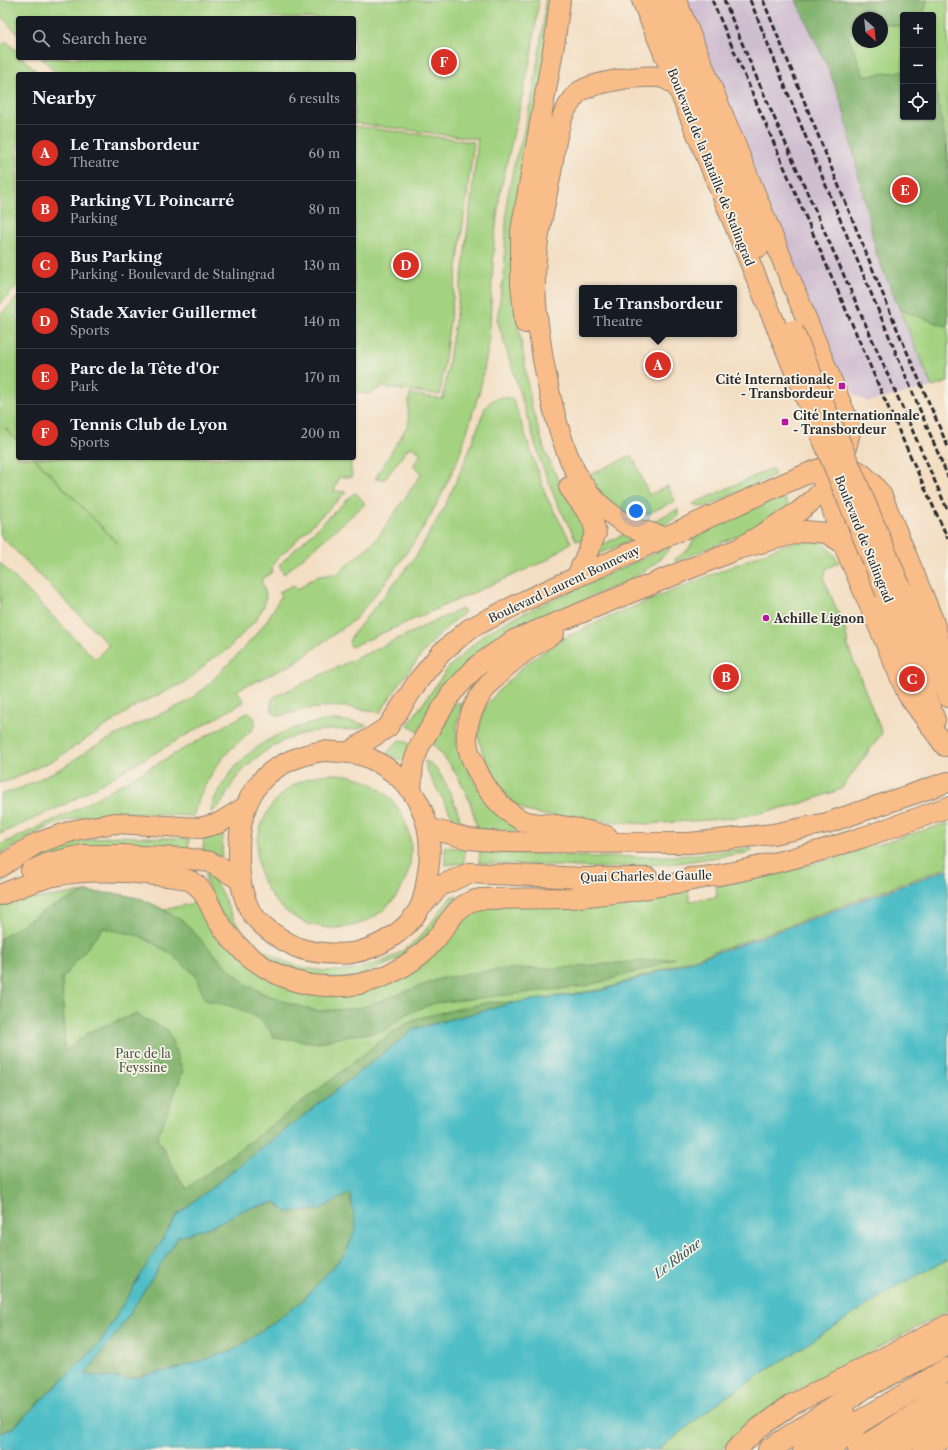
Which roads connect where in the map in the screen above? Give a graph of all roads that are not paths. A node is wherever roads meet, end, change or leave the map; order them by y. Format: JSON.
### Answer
{"nodes":[{"id":1,"x":560,"y":0,"type":"edge"},
{"id":2,"x":642,"y":0,"type":"edge"},
{"id":3,"x":658,"y":0,"type":"edge"},
{"id":4,"x":676,"y":0,"type":"edge"},
{"id":5,"x":678,"y":88,"type":"junction"},
{"id":6,"x":786,"y":332,"type":"junction"},
{"id":7,"x":842,"y":464,"type":"junction"},
{"id":8,"x":822,"y":478,"type":"junction"},
{"id":9,"x":664,"y":537,"type":"junction"},
{"id":10,"x":843,"y":543,"type":"junction"},
{"id":11,"x":738,"y":549,"type":"junction"},
{"id":12,"x":576,"y":578,"type":"junction"},
{"id":13,"x":598,"y":607,"type":"junction"},
{"id":14,"x":948,"y":675,"type":"edge"},
{"id":15,"x":948,"y":696,"type":"edge"},
{"id":16,"x":946,"y":750,"type":"edge"},
{"id":17,"x":349,"y":752,"type":"junction"},
{"id":18,"x":948,"y":782,"type":"edge"},
{"id":19,"x":410,"y":790,"type":"junction"},
{"id":20,"x":245,"y":807,"type":"junction"},
{"id":21,"x":948,"y":807,"type":"edge"},
{"id":22,"x":428,"y":828,"type":"junction"},
{"id":23,"x":628,"y":843,"type":"junction"},
{"id":24,"x":0,"y":867,"type":"edge"},
{"id":25,"x":704,"y":878,"type":"junction"},
{"id":26,"x":239,"y":879,"type":"junction"},
{"id":27,"x":0,"y":890,"type":"edge"},
{"id":28,"x":0,"y":895,"type":"edge"},
{"id":29,"x":419,"y":908,"type":"junction"},
{"id":30,"x":948,"y":1325,"type":"edge"},
{"id":31,"x":948,"y":1344,"type":"edge"},
{"id":32,"x":916,"y":1361,"type":"junction"},
{"id":33,"x":948,"y":1369,"type":"edge"},
{"id":34,"x":948,"y":1382,"type":"edge"},
{"id":35,"x":948,"y":1394,"type":"edge"},
{"id":36,"x":948,"y":1404,"type":"edge"},
{"id":37,"x":948,"y":1415,"type":"edge"},
{"id":38,"x":948,"y":1434,"type":"edge"},
{"id":39,"x":735,"y":1450,"type":"edge"},
{"id":40,"x":769,"y":1450,"type":"edge"},
{"id":41,"x":804,"y":1450,"type":"edge"},
{"id":42,"x":830,"y":1450,"type":"edge"},
{"id":43,"x":842,"y":1450,"type":"edge"},
{"id":44,"x":859,"y":1450,"type":"edge"},
{"id":45,"x":876,"y":1450,"type":"edge"},
{"id":46,"x":890,"y":1450,"type":"edge"},
{"id":47,"x":925,"y":1450,"type":"edge"}],
"edges":[{"from":1,"to":12,"type":"main road"},
{"from":2,"to":5,"type":"main road","name":"Boulevard de la Bataille de Stalingrad"},
{"from":3,"to":6,"type":"main road","name":"Boulevard de la Bataille de Stalingrad"},
{"from":4,"to":7,"type":"main road"},
{"from":5,"to":6,"type":"main road","name":"Boulevard de la Bataille de Stalingrad"},
{"from":5,"to":9,"type":"main road"},
{"from":6,"to":15,"type":"main road","name":"Boulevard de Stalingrad","bridge":true},
{"from":6,"to":16,"type":"main road","name":"Boulevard de Stalingrad","bridge":true},
{"from":7,"to":8,"type":"main road","name":"Boulevard Laurent Bonnevay"},
{"from":7,"to":14,"type":"main road"},
{"from":8,"to":9,"type":"main road","name":"Boulevard Laurent Bonnevay"},
{"from":8,"to":10,"type":"main road"},
{"from":8,"to":11,"type":"main road"},
{"from":9,"to":12,"type":"main road","name":"Boulevard Laurent Bonnevay"},
{"from":10,"to":11,"type":"main road"},
{"from":10,"to":16,"type":"main road"},
{"from":11,"to":13,"type":"main road"},
{"from":12,"to":17,"type":"main road","name":"Boulevard Laurent Bonnevay"},
{"from":13,"to":19,"type":"main road"},
{"from":13,"to":23,"type":"main road"},
{"from":17,"to":19,"type":"main road"},
{"from":17,"to":20,"type":"main road"},
{"from":18,"to":23,"type":"main road"},
{"from":19,"to":22,"type":"main road"},
{"from":20,"to":24,"type":"main road"},
{"from":20,"to":26,"type":"main road"},
{"from":21,"to":25,"type":"main road","name":"Quai Charles de Gaulle"},
{"from":22,"to":23,"type":"main road"},
{"from":22,"to":29,"type":"main road"},
{"from":25,"to":28,"type":"main road"},
{"from":25,"to":29,"type":"main road","name":"Quai Charles de Gaulle"},
{"from":26,"to":27,"type":"main road"},
{"from":26,"to":29,"type":"main road"},
{"from":30,"to":39,"type":"main road"},
{"from":31,"to":32,"type":"highway"},
{"from":32,"to":40,"type":"highway"},
{"from":32,"to":41,"type":"highway"},
{"from":33,"to":42,"type":"highway"},
{"from":34,"to":43,"type":"highway"},
{"from":35,"to":44,"type":"highway"},
{"from":36,"to":45,"type":"highway"},
{"from":37,"to":46,"type":"highway"},
{"from":38,"to":47,"type":"highway"}]}
